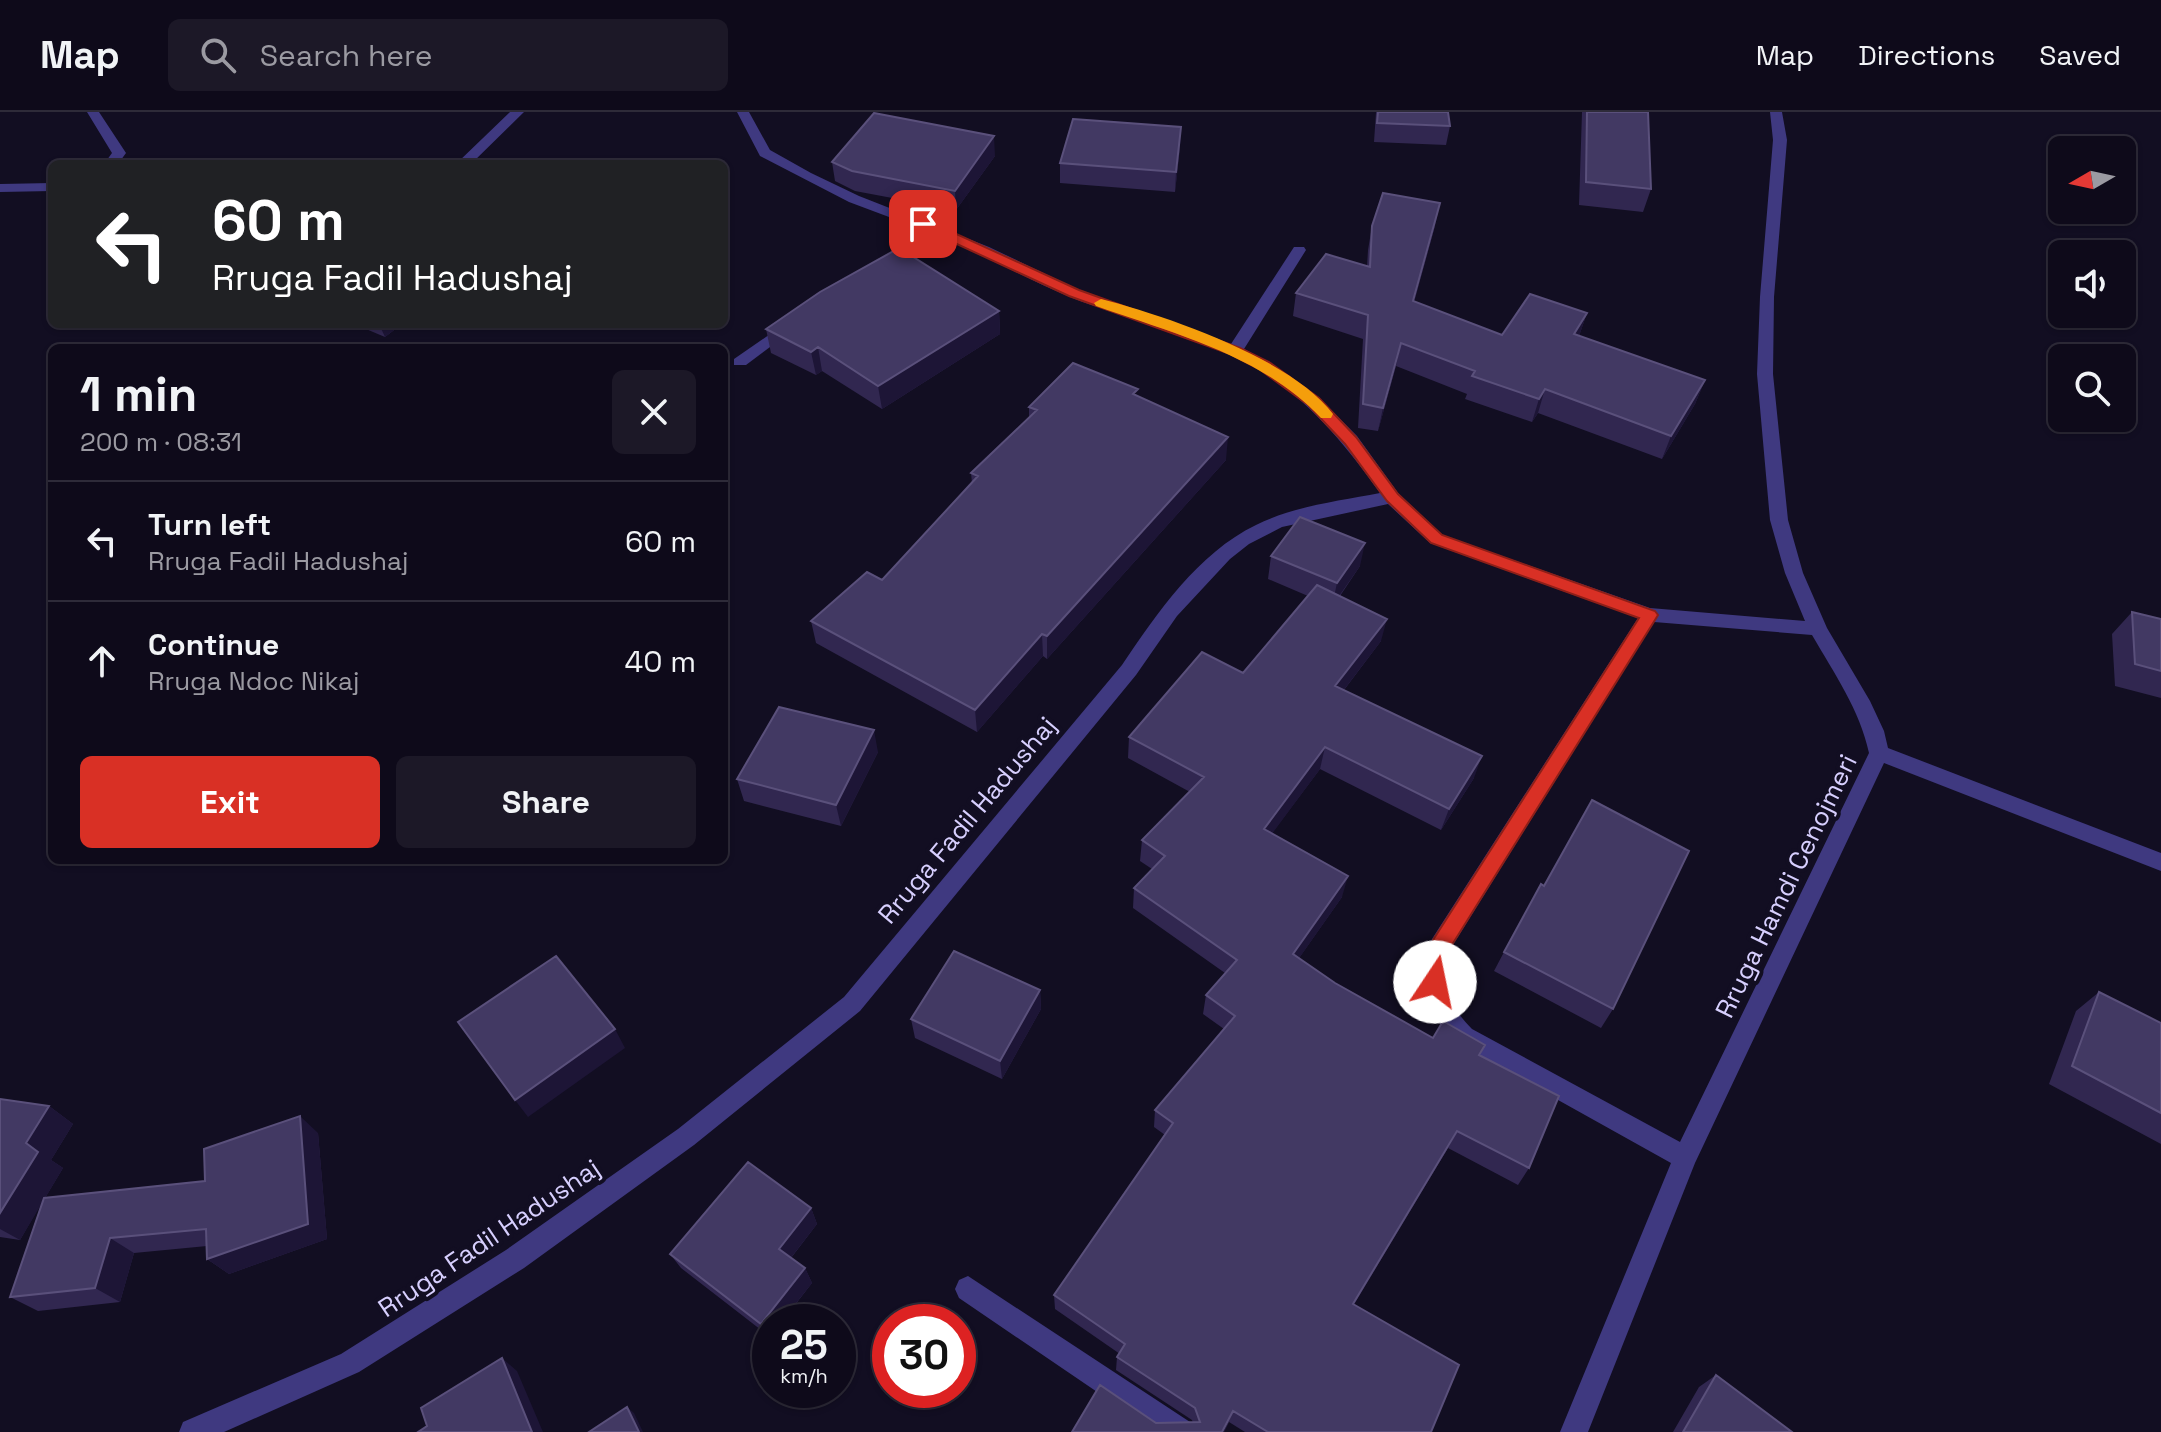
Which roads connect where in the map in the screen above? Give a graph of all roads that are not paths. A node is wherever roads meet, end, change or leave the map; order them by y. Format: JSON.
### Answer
{"nodes":[{"id":1,"x":93,"y":112,"type":"edge"},
{"id":2,"x":518,"y":112,"type":"edge"},
{"id":3,"x":743,"y":112,"type":"edge"},
{"id":4,"x":1776,"y":112,"type":"edge"},
{"id":5,"x":114,"y":160,"type":"edge"},
{"id":6,"x":467,"y":160,"type":"edge"},
{"id":7,"x":48,"y":187,"type":"edge"},
{"id":8,"x":0,"y":188,"type":"edge"},
{"id":9,"x":948,"y":235,"type":"junction"},
{"id":10,"x":1299,"y":250,"type":"dead end"},
{"id":11,"x":869,"y":279,"type":"edge"},
{"id":12,"x":807,"y":315,"type":"edge"},
{"id":13,"x":1235,"y":351,"type":"junction"},
{"id":14,"x":740,"y":362,"type":"dead end"},
{"id":15,"x":1392,"y":497,"type":"junction"},
{"id":16,"x":1649,"y":615,"type":"junction"},
{"id":17,"x":1818,"y":629,"type":"junction"},
{"id":18,"x":1879,"y":753,"type":"junction"},
{"id":19,"x":2161,"y":862,"type":"edge"},
{"id":20,"x":1685,"y":1158,"type":"junction"},
{"id":21,"x":968,"y":1289,"type":"dead end"},
{"id":22,"x":193,"y":1432,"type":"edge"},
{"id":23,"x":1180,"y":1432,"type":"edge"},
{"id":24,"x":1574,"y":1432,"type":"edge"}],
"edges":[{"from":1,"to":5,"type":"street"},
{"from":2,"to":6,"type":"street"},
{"from":3,"to":9,"type":"street"},
{"from":4,"to":17,"type":"street","name":"Rruga Hamdi Cenojmeri"},
{"from":7,"to":8,"type":"street"},
{"from":9,"to":11,"type":"street"},
{"from":9,"to":13,"type":"street"},
{"from":10,"to":13,"type":"street"},
{"from":12,"to":14,"type":"street"},
{"from":13,"to":15,"type":"street"},
{"from":15,"to":16,"type":"street"},
{"from":15,"to":22,"type":"street","name":"Rruga Fadil Hadushaj"},
{"from":16,"to":17,"type":"street"},
{"from":16,"to":20,"type":"street"},
{"from":17,"to":18,"type":"street","name":"Rruga Hamdi Cenojmeri"},
{"from":18,"to":19,"type":"street"},
{"from":18,"to":20,"type":"street","name":"Rruga Hamdi Cenojmeri"},
{"from":20,"to":24,"type":"street","name":"Rruga Hamdi Cenojmeri"},
{"from":21,"to":23,"type":"street"}]}
